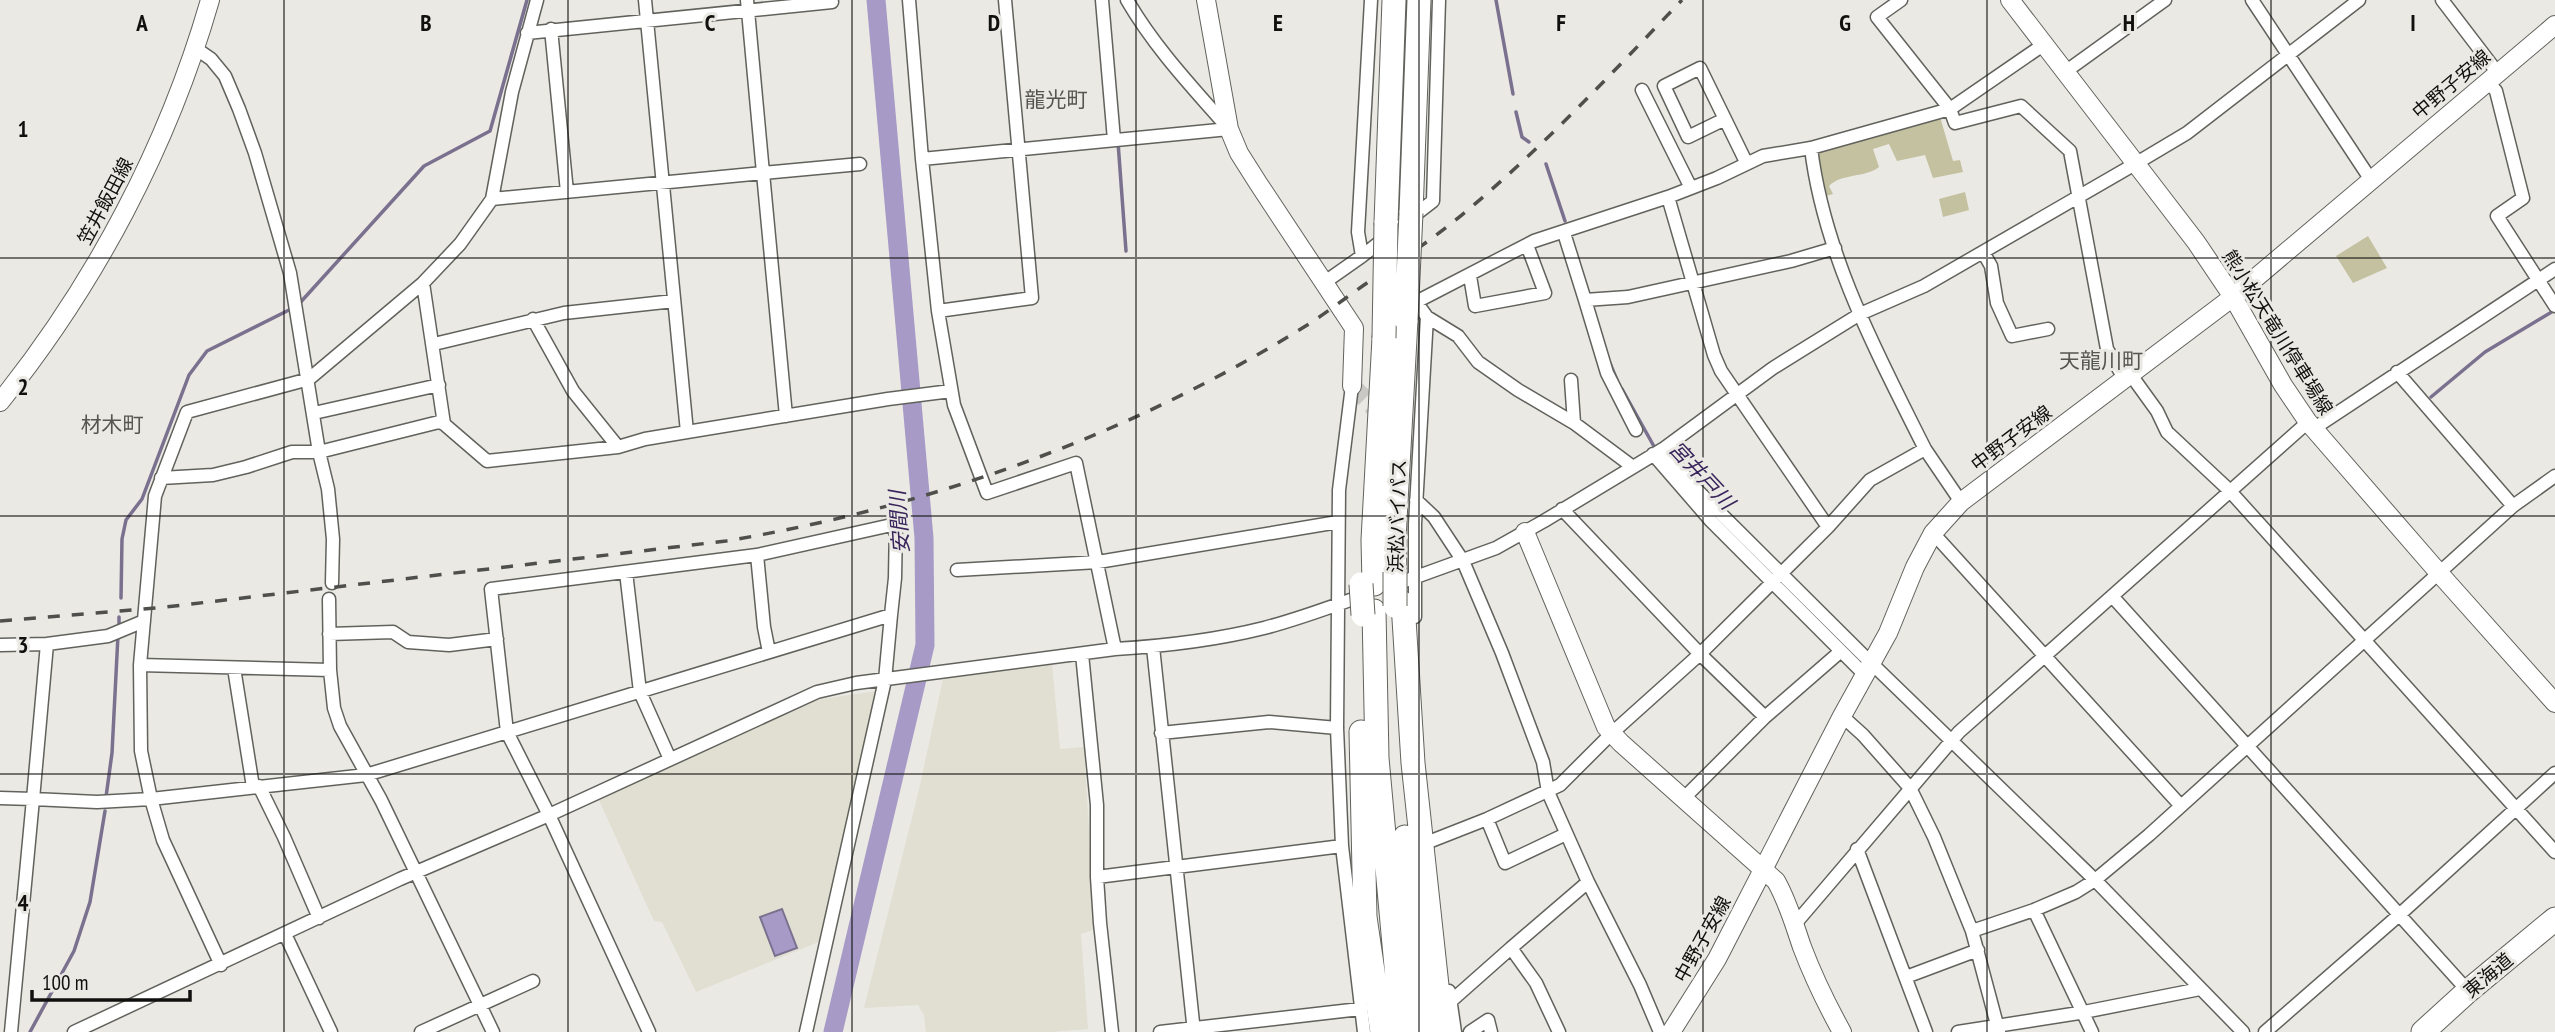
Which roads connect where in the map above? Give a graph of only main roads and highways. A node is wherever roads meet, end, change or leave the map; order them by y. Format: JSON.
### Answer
{"nodes":[{"id":1,"x":210,"y":0,"type":"edge"},
{"id":2,"x":1206,"y":0,"type":"edge"},
{"id":3,"x":1394,"y":0,"type":"edge"},
{"id":4,"x":1419,"y":0,"type":"edge"},
{"id":5,"x":2010,"y":0,"type":"edge"},
{"id":6,"x":2555,"y":25,"type":"edge"},
{"id":7,"x":2233,"y":297,"type":"junction"},
{"id":8,"x":1416,"y":313,"type":"junction"},
{"id":9,"x":1354,"y":328,"type":"junction"},
{"id":10,"x":1352,"y":386,"type":"road end"},
{"id":11,"x":0,"y":402,"type":"edge"},
{"id":12,"x":1525,"y":532,"type":"road end"},
{"id":13,"x":1383,"y":540,"type":"junction"},
{"id":14,"x":1384,"y":609,"type":"junction"},
{"id":15,"x":2555,"y":703,"type":"edge"},
{"id":16,"x":1762,"y":870,"type":"junction"},
{"id":17,"x":2555,"y":919,"type":"edge"},
{"id":18,"x":1381,"y":1032,"type":"edge"},
{"id":19,"x":1402,"y":1032,"type":"edge"},
{"id":20,"x":1423,"y":1032,"type":"edge"},
{"id":21,"x":1442,"y":1032,"type":"edge"},
{"id":22,"x":1671,"y":1032,"type":"edge"},
{"id":23,"x":1842,"y":1032,"type":"edge"},
{"id":24,"x":2423,"y":1032,"type":"edge"}],
"edges":[{"from":1,"to":11,"type":"main road","name":"笠井飯田線"},
{"from":2,"to":9,"type":"main road"},
{"from":3,"to":13,"type":"highway","name":"浜松バイパス","bridge":true},
{"from":4,"to":8,"type":"highway","name":"浜松バイパス","bridge":true},
{"from":5,"to":7,"type":"main road","name":"熊小松天竜川停車場線"},
{"from":6,"to":7,"type":"main road","name":"中野子安線"},
{"from":7,"to":15,"type":"main road","name":"熊小松天竜川停車場線"},
{"from":7,"to":16,"type":"main road","name":"中野子安線"},
{"from":8,"to":9,"type":"main road"},
{"from":8,"to":13,"type":"highway","name":"浜松バイパス"},
{"from":9,"to":10,"type":"main road"},
{"from":12,"to":16,"type":"main road"},
{"from":13,"to":14,"type":"highway","bridge":true},
{"from":13,"to":14,"type":"highway"},
{"from":14,"to":18,"type":"highway"},
{"from":14,"to":19,"type":"highway"},
{"from":14,"to":20,"type":"highway"},
{"from":14,"to":21,"type":"highway"},
{"from":16,"to":22,"type":"main road","name":"中野子安線"},
{"from":16,"to":23,"type":"main road"},
{"from":17,"to":24,"type":"highway","name":"東海道"}]}
